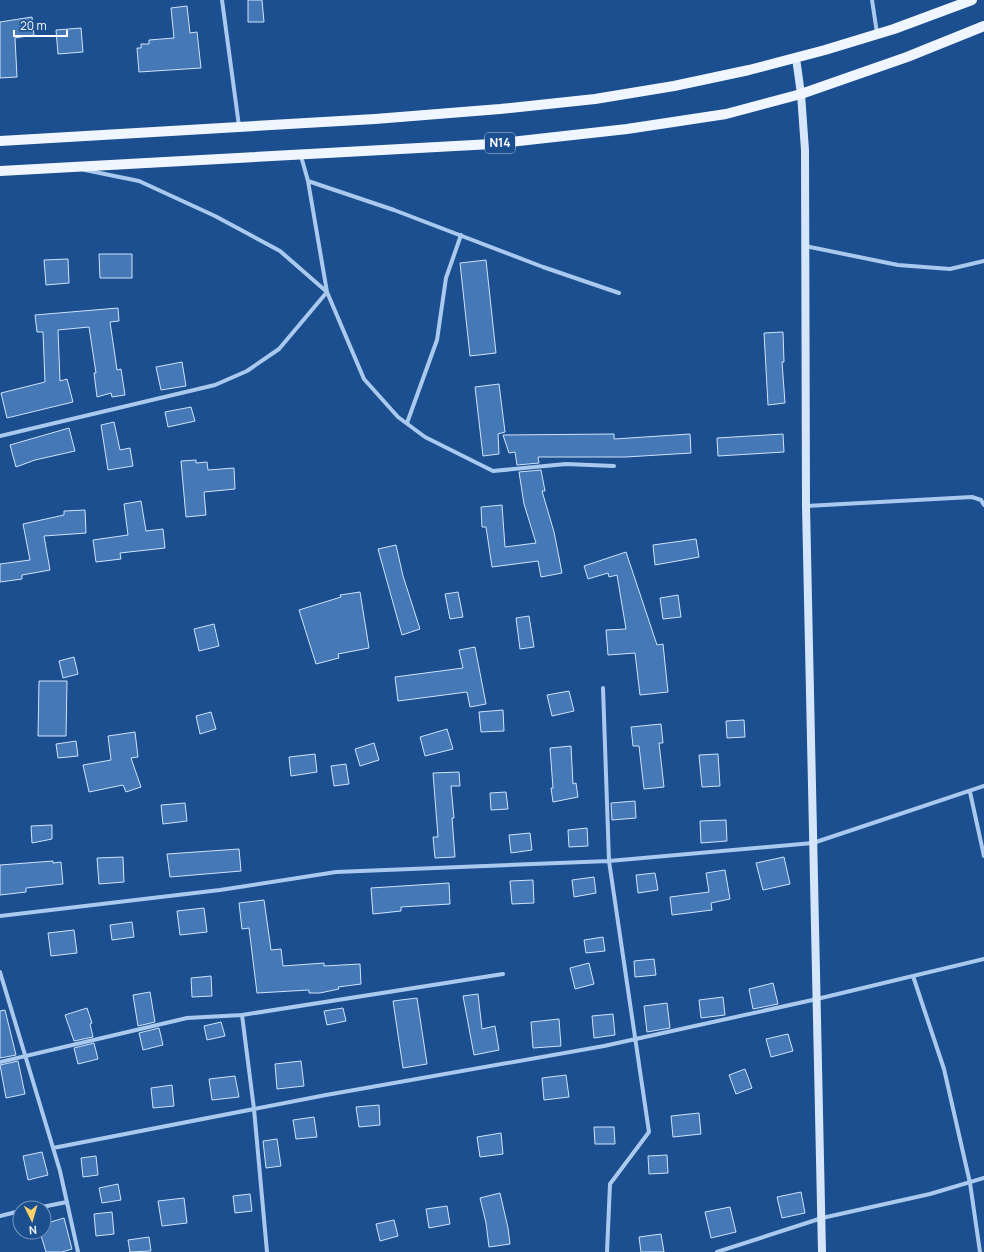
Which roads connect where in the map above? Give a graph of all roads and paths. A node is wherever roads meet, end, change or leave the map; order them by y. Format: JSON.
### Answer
{"nodes":[{"id":1,"x":222,"y":0,"type":"edge"},
{"id":2,"x":872,"y":0,"type":"edge"},
{"id":3,"x":972,"y":0,"type":"edge"},
{"id":4,"x":984,"y":26,"type":"edge"},
{"id":5,"x":877,"y":34,"type":"junction"},
{"id":6,"x":796,"y":58,"type":"junction"},
{"id":7,"x":801,"y":94,"type":"junction"},
{"id":8,"x":239,"y":126,"type":"junction"},
{"id":9,"x":0,"y":141,"type":"edge"},
{"id":10,"x":301,"y":155,"type":"junction"},
{"id":11,"x":69,"y":167,"type":"junction"},
{"id":12,"x":0,"y":171,"type":"edge"},
{"id":13,"x":308,"y":181,"type":"junction"},
{"id":14,"x":461,"y":235,"type":"junction"},
{"id":15,"x":805,"y":246,"type":"junction"},
{"id":16,"x":984,"y":261,"type":"edge"},
{"id":17,"x":327,"y":292,"type":"junction"},
{"id":18,"x":619,"y":293,"type":"dead end"},
{"id":19,"x":407,"y":423,"type":"junction"},
{"id":20,"x":0,"y":436,"type":"edge"},
{"id":21,"x":614,"y":466,"type":"dead end"},
{"id":22,"x":984,"y":505,"type":"edge"},
{"id":23,"x":806,"y":506,"type":"junction"},
{"id":24,"x":603,"y":688,"type":"dead end"},
{"id":25,"x":984,"y":786,"type":"edge"},
{"id":26,"x":970,"y":792,"type":"junction"},
{"id":27,"x":814,"y":843,"type":"junction"},
{"id":28,"x":984,"y":856,"type":"edge"},
{"id":29,"x":608,"y":861,"type":"junction"},
{"id":30,"x":0,"y":916,"type":"edge"},
{"id":31,"x":984,"y":959,"type":"edge"},
{"id":32,"x":0,"y":972,"type":"edge"},
{"id":33,"x":503,"y":974,"type":"dead end"},
{"id":34,"x":913,"y":976,"type":"junction"},
{"id":35,"x":817,"y":999,"type":"junction"},
{"id":36,"x":242,"y":1015,"type":"junction"},
{"id":37,"x":634,"y":1040,"type":"junction"},
{"id":38,"x":26,"y":1057,"type":"junction"},
{"id":39,"x":0,"y":1062,"type":"edge"},
{"id":40,"x":254,"y":1110,"type":"junction"},
{"id":41,"x":53,"y":1148,"type":"junction"},
{"id":42,"x":984,"y":1178,"type":"edge"},
{"id":43,"x":970,"y":1182,"type":"junction"},
{"id":44,"x":67,"y":1202,"type":"junction"},
{"id":45,"x":52,"y":1205,"type":"edge"},
{"id":46,"x":12,"y":1213,"type":"edge"},
{"id":47,"x":0,"y":1216,"type":"edge"},
{"id":48,"x":822,"y":1218,"type":"junction"},
{"id":49,"x":78,"y":1252,"type":"edge"},
{"id":50,"x":267,"y":1252,"type":"edge"},
{"id":51,"x":607,"y":1252,"type":"edge"},
{"id":52,"x":717,"y":1252,"type":"edge"},
{"id":53,"x":822,"y":1252,"type":"edge"},
{"id":54,"x":980,"y":1252,"type":"edge"}],
"edges":[{"from":1,"to":8,"type":"street"},
{"from":2,"to":5,"type":"street"},
{"from":3,"to":5,"type":"main road"},
{"from":4,"to":7,"type":"main road","number":"N14"},
{"from":5,"to":6,"type":"main road"},
{"from":6,"to":7,"type":"street"},
{"from":6,"to":8,"type":"main road"},
{"from":7,"to":10,"type":"main road","number":"N14"},
{"from":7,"to":15,"type":"street"},
{"from":8,"to":9,"type":"main road"},
{"from":10,"to":11,"type":"main road","number":"N14"},
{"from":10,"to":13,"type":"street"},
{"from":11,"to":12,"type":"main road","number":"N14"},
{"from":11,"to":17,"type":"street"},
{"from":13,"to":14,"type":"street"},
{"from":13,"to":17,"type":"street"},
{"from":14,"to":18,"type":"street"},
{"from":14,"to":19,"type":"street"},
{"from":15,"to":16,"type":"street"},
{"from":15,"to":23,"type":"street"},
{"from":17,"to":19,"type":"street"},
{"from":17,"to":20,"type":"street"},
{"from":19,"to":21,"type":"street"},
{"from":22,"to":23,"type":"street"},
{"from":23,"to":27,"type":"street"},
{"from":24,"to":29,"type":"street"},
{"from":25,"to":26,"type":"street"},
{"from":26,"to":27,"type":"street"},
{"from":26,"to":28,"type":"street"},
{"from":27,"to":29,"type":"street"},
{"from":27,"to":35,"type":"street"},
{"from":29,"to":30,"type":"street"},
{"from":29,"to":37,"type":"street"},
{"from":31,"to":34,"type":"street"},
{"from":32,"to":38,"type":"street"},
{"from":33,"to":36,"type":"street"},
{"from":34,"to":35,"type":"street"},
{"from":34,"to":43,"type":"street"},
{"from":35,"to":37,"type":"street"},
{"from":35,"to":48,"type":"street"},
{"from":36,"to":38,"type":"street"},
{"from":36,"to":40,"type":"street"},
{"from":37,"to":40,"type":"street"},
{"from":37,"to":51,"type":"street"},
{"from":38,"to":39,"type":"street"},
{"from":38,"to":41,"type":"street"},
{"from":40,"to":41,"type":"street"},
{"from":40,"to":50,"type":"street"},
{"from":41,"to":44,"type":"street"},
{"from":42,"to":43,"type":"street"},
{"from":43,"to":48,"type":"street"},
{"from":43,"to":54,"type":"street"},
{"from":44,"to":45,"type":"street"},
{"from":44,"to":49,"type":"street"},
{"from":46,"to":47,"type":"street"},
{"from":48,"to":52,"type":"street"},
{"from":48,"to":53,"type":"street"}]}
